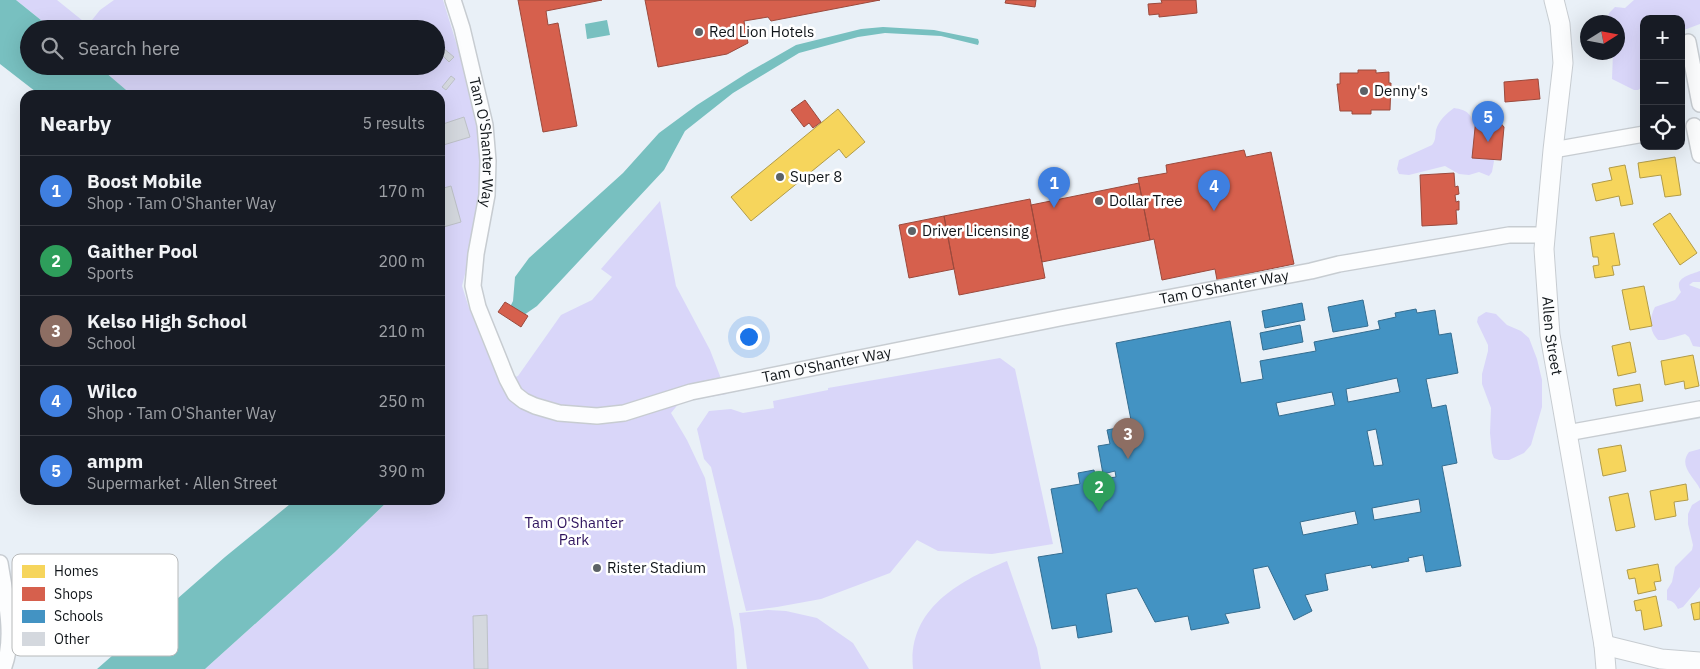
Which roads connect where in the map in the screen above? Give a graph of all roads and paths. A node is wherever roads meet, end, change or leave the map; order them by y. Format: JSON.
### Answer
{"nodes":[{"id":1,"x":453,"y":0,"type":"edge"},
{"id":2,"x":1554,"y":0,"type":"edge"},
{"id":3,"x":1688,"y":42,"type":"dead end"},
{"id":4,"x":1700,"y":104,"type":"edge"},
{"id":5,"x":1692,"y":126,"type":"edge"},
{"id":6,"x":1640,"y":135,"type":"edge"},
{"id":7,"x":1553,"y":150,"type":"junction"},
{"id":8,"x":1700,"y":155,"type":"edge"},
{"id":9,"x":1546,"y":234,"type":"junction"},
{"id":10,"x":1700,"y":409,"type":"edge"},
{"id":11,"x":1567,"y":433,"type":"junction"},
{"id":12,"x":0,"y":563,"type":"edge"},
{"id":13,"x":1604,"y":645,"type":"junction"},
{"id":14,"x":1700,"y":662,"type":"edge"},
{"id":15,"x":3,"y":669,"type":"edge"},
{"id":16,"x":1606,"y":669,"type":"edge"}],
"edges":[{"from":1,"to":9,"type":"street","name":"Tam O'Shanter Way"},
{"from":2,"to":7,"type":"street","name":"Allen Street"},
{"from":3,"to":4,"type":"street"},
{"from":5,"to":8,"type":"street"},
{"from":6,"to":7,"type":"street"},
{"from":7,"to":9,"type":"street","name":"Allen Street"},
{"from":9,"to":11,"type":"street","name":"Allen Street"},
{"from":10,"to":11,"type":"street"},
{"from":11,"to":13,"type":"street","name":"Allen Street"},
{"from":12,"to":15,"type":"street"},
{"from":13,"to":14,"type":"street"},
{"from":13,"to":16,"type":"street","name":"Allen Street"}]}
